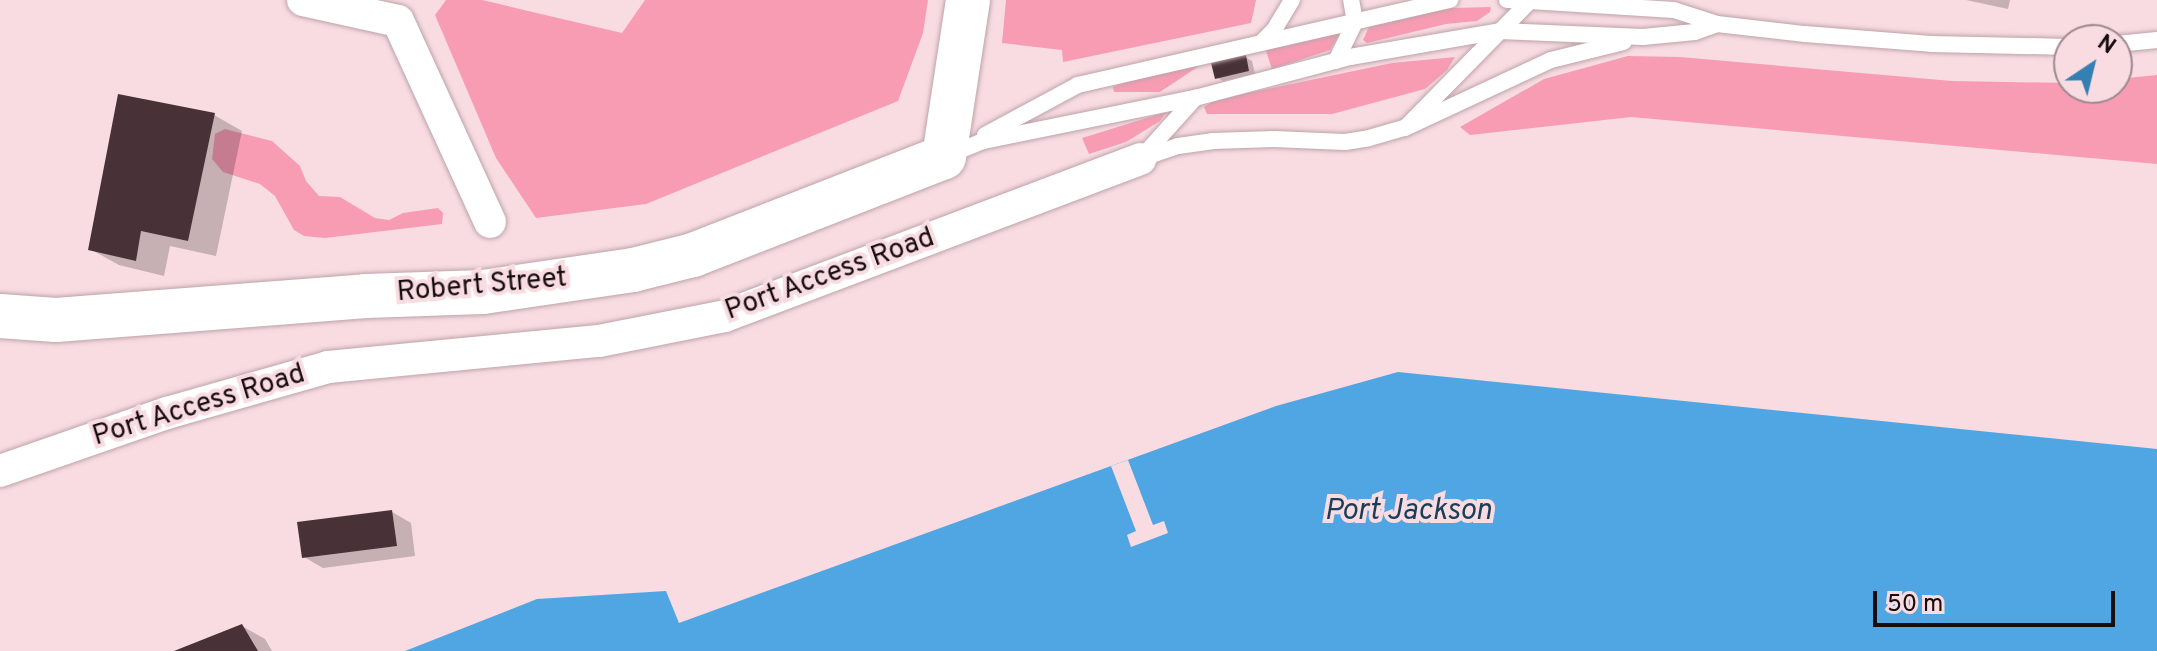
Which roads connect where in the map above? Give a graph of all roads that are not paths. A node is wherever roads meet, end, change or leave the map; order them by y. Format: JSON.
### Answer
{"nodes":[{"id":1,"x":303,"y":0,"type":"edge"},
{"id":2,"x":968,"y":0,"type":"edge"},
{"id":3,"x":1292,"y":0,"type":"edge"},
{"id":4,"x":1351,"y":0,"type":"edge"},
{"id":5,"x":1450,"y":0,"type":"edge"},
{"id":6,"x":1507,"y":0,"type":"edge"},
{"id":7,"x":1530,"y":1,"type":"edge"},
{"id":8,"x":406,"y":11,"type":"edge"},
{"id":9,"x":1355,"y":22,"type":"junction"},
{"id":10,"x":1717,"y":24,"type":"junction"},
{"id":11,"x":1500,"y":31,"type":"junction"},
{"id":12,"x":1643,"y":37,"type":"junction"},
{"id":13,"x":2157,"y":40,"type":"edge"},
{"id":14,"x":2133,"y":42,"type":"edge"},
{"id":15,"x":1260,"y":43,"type":"junction"},
{"id":16,"x":2053,"y":47,"type":"edge"},
{"id":17,"x":1336,"y":61,"type":"junction"},
{"id":18,"x":1195,"y":98,"type":"junction"},
{"id":19,"x":1405,"y":128,"type":"junction"},
{"id":20,"x":944,"y":157,"type":"junction"},
{"id":21,"x":1140,"y":159,"type":"junction"},
{"id":22,"x":490,"y":222,"type":"dead end"},
{"id":23,"x":0,"y":316,"type":"edge"},
{"id":24,"x":0,"y":471,"type":"edge"}],
"edges":[{"from":1,"to":8,"type":"street"},
{"from":2,"to":20,"type":"street"},
{"from":3,"to":15,"type":"lane"},
{"from":4,"to":9,"type":"lane"},
{"from":5,"to":9,"type":"lane"},
{"from":6,"to":7,"type":"lane"},
{"from":7,"to":10,"type":"lane"},
{"from":7,"to":11,"type":"lane"},
{"from":8,"to":22,"type":"street"},
{"from":9,"to":15,"type":"lane"},
{"from":9,"to":17,"type":"lane"},
{"from":10,"to":12,"type":"lane"},
{"from":10,"to":16,"type":"lane"},
{"from":11,"to":12,"type":"lane"},
{"from":11,"to":17,"type":"lane"},
{"from":11,"to":19,"type":"lane"},
{"from":12,"to":19,"type":"lane","name":"Port Access Road"},
{"from":13,"to":14,"type":"lane"},
{"from":15,"to":20,"type":"lane"},
{"from":17,"to":18,"type":"lane"},
{"from":18,"to":20,"type":"lane"},
{"from":18,"to":21,"type":"lane"},
{"from":19,"to":21,"type":"lane","name":"Port Access Road"},
{"from":20,"to":23,"type":"street","name":"Robert Street"},
{"from":21,"to":24,"type":"street","name":"Port Access Road"}]}
